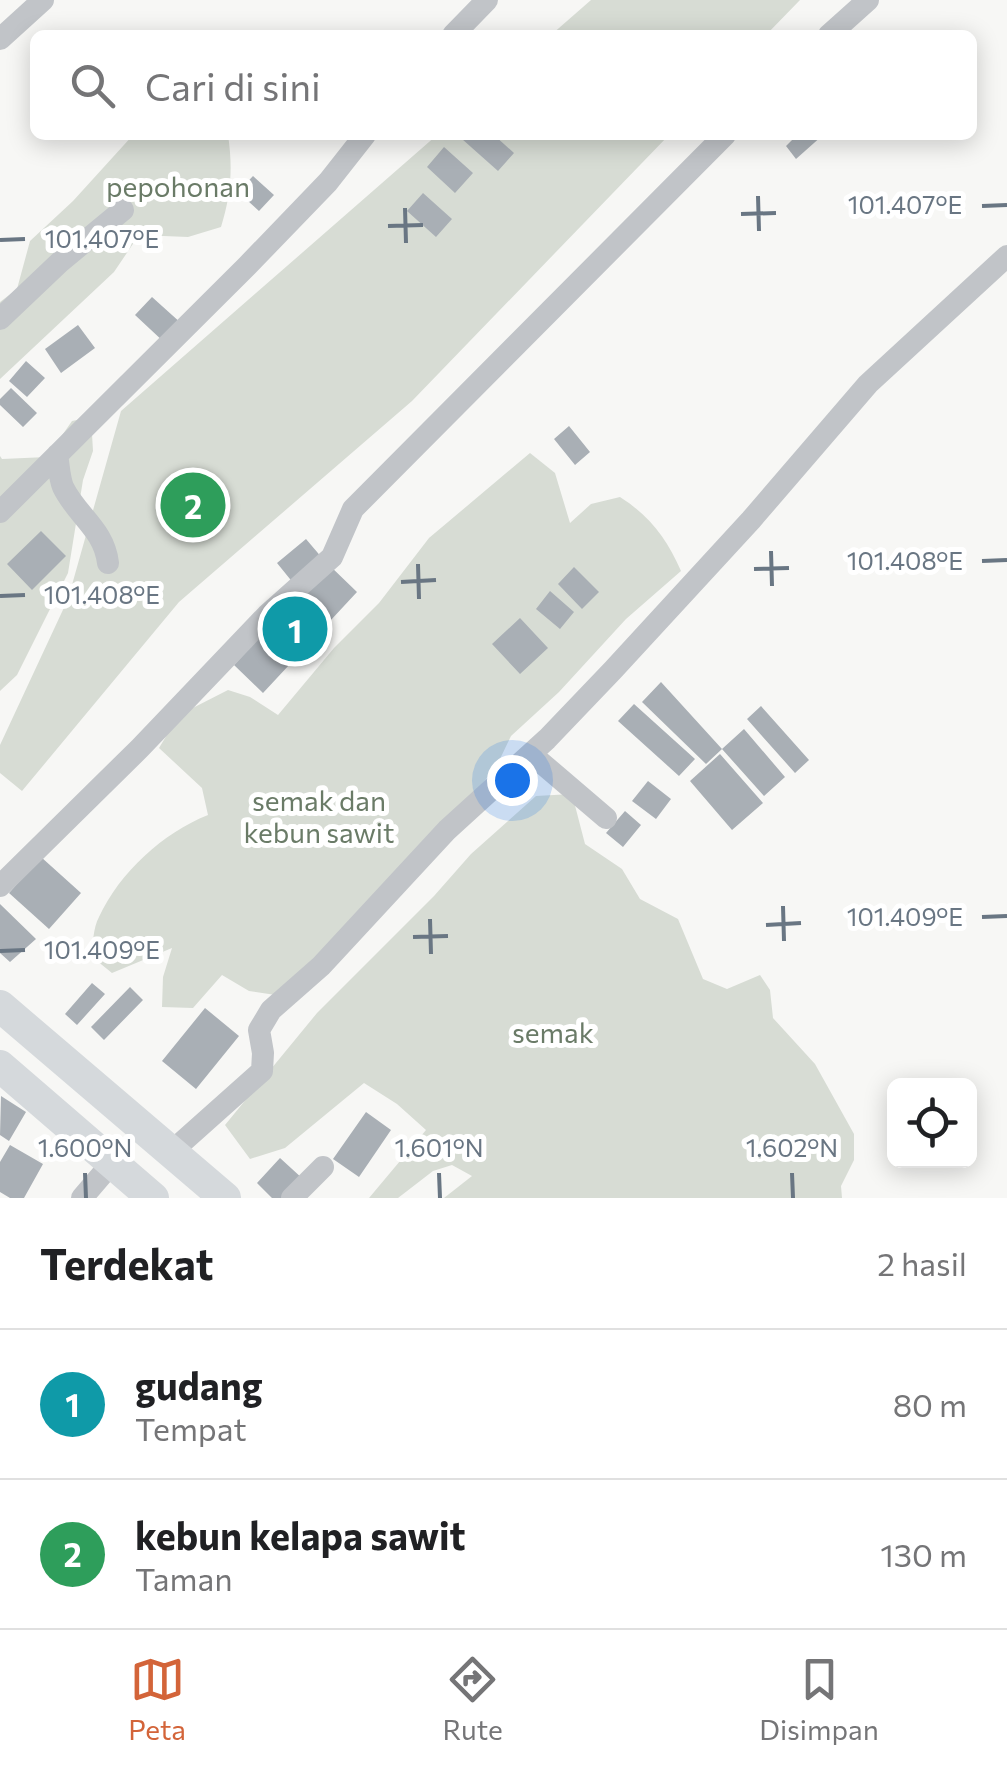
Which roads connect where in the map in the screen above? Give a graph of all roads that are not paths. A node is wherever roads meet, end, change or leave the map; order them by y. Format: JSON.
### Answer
{"nodes":[{"id":1,"x":43,"y":0,"type":"edge"},
{"id":2,"x":488,"y":0,"type":"edge"},
{"id":3,"x":868,"y":0,"type":"edge"},
{"id":4,"x":458,"y":30,"type":"edge"},
{"id":5,"x":834,"y":30,"type":"edge"},
{"id":6,"x":0,"y":39,"type":"edge"},
{"id":7,"x":361,"y":140,"type":"edge"},
{"id":8,"x":720,"y":140,"type":"edge"},
{"id":9,"x":123,"y":210,"type":"dead end"},
{"id":10,"x":1007,"y":256,"type":"edge"},
{"id":11,"x":0,"y":319,"type":"edge"},
{"id":12,"x":57,"y":455,"type":"junction"},
{"id":13,"x":38,"y":474,"type":"junction"},
{"id":14,"x":61,"y":484,"type":"junction"},
{"id":15,"x":0,"y":512,"type":"edge"},
{"id":16,"x":108,"y":564,"type":"dead end"},
{"id":17,"x":530,"y":754,"type":"junction"},
{"id":18,"x":606,"y":818,"type":"dead end"},
{"id":19,"x":0,"y":886,"type":"edge"},
{"id":20,"x":0,"y":1006,"type":"edge"},
{"id":21,"x":46,"y":1046,"type":"junction"},
{"id":22,"x":7,"y":1077,"type":"edge"},
{"id":23,"x":170,"y":1153,"type":"junction"},
{"id":24,"x":111,"y":1164,"type":"junction"},
{"id":25,"x":324,"y":1167,"type":"dead end"},
{"id":26,"x":82,"y":1198,"type":"edge"},
{"id":27,"x":152,"y":1198,"type":"edge"},
{"id":28,"x":225,"y":1198,"type":"edge"},
{"id":29,"x":292,"y":1198,"type":"edge"}],
"edges":[{"from":1,"to":6,"type":"street"},
{"from":2,"to":4,"type":"street"},
{"from":3,"to":5,"type":"street"},
{"from":7,"to":12,"type":"street"},
{"from":8,"to":19,"type":"street"},
{"from":9,"to":11,"type":"street"},
{"from":10,"to":17,"type":"street"},
{"from":12,"to":13,"type":"street"},
{"from":12,"to":14,"type":"street"},
{"from":13,"to":14,"type":"street"},
{"from":13,"to":15,"type":"street"},
{"from":14,"to":16,"type":"street"},
{"from":17,"to":18,"type":"street"},
{"from":17,"to":23,"type":"street"},
{"from":20,"to":21,"type":"highway"},
{"from":21,"to":22,"type":"highway"},
{"from":21,"to":23,"type":"highway"},
{"from":22,"to":24,"type":"highway"},
{"from":23,"to":28,"type":"highway"},
{"from":24,"to":26,"type":"street"},
{"from":24,"to":27,"type":"highway"},
{"from":25,"to":29,"type":"street"}]}
